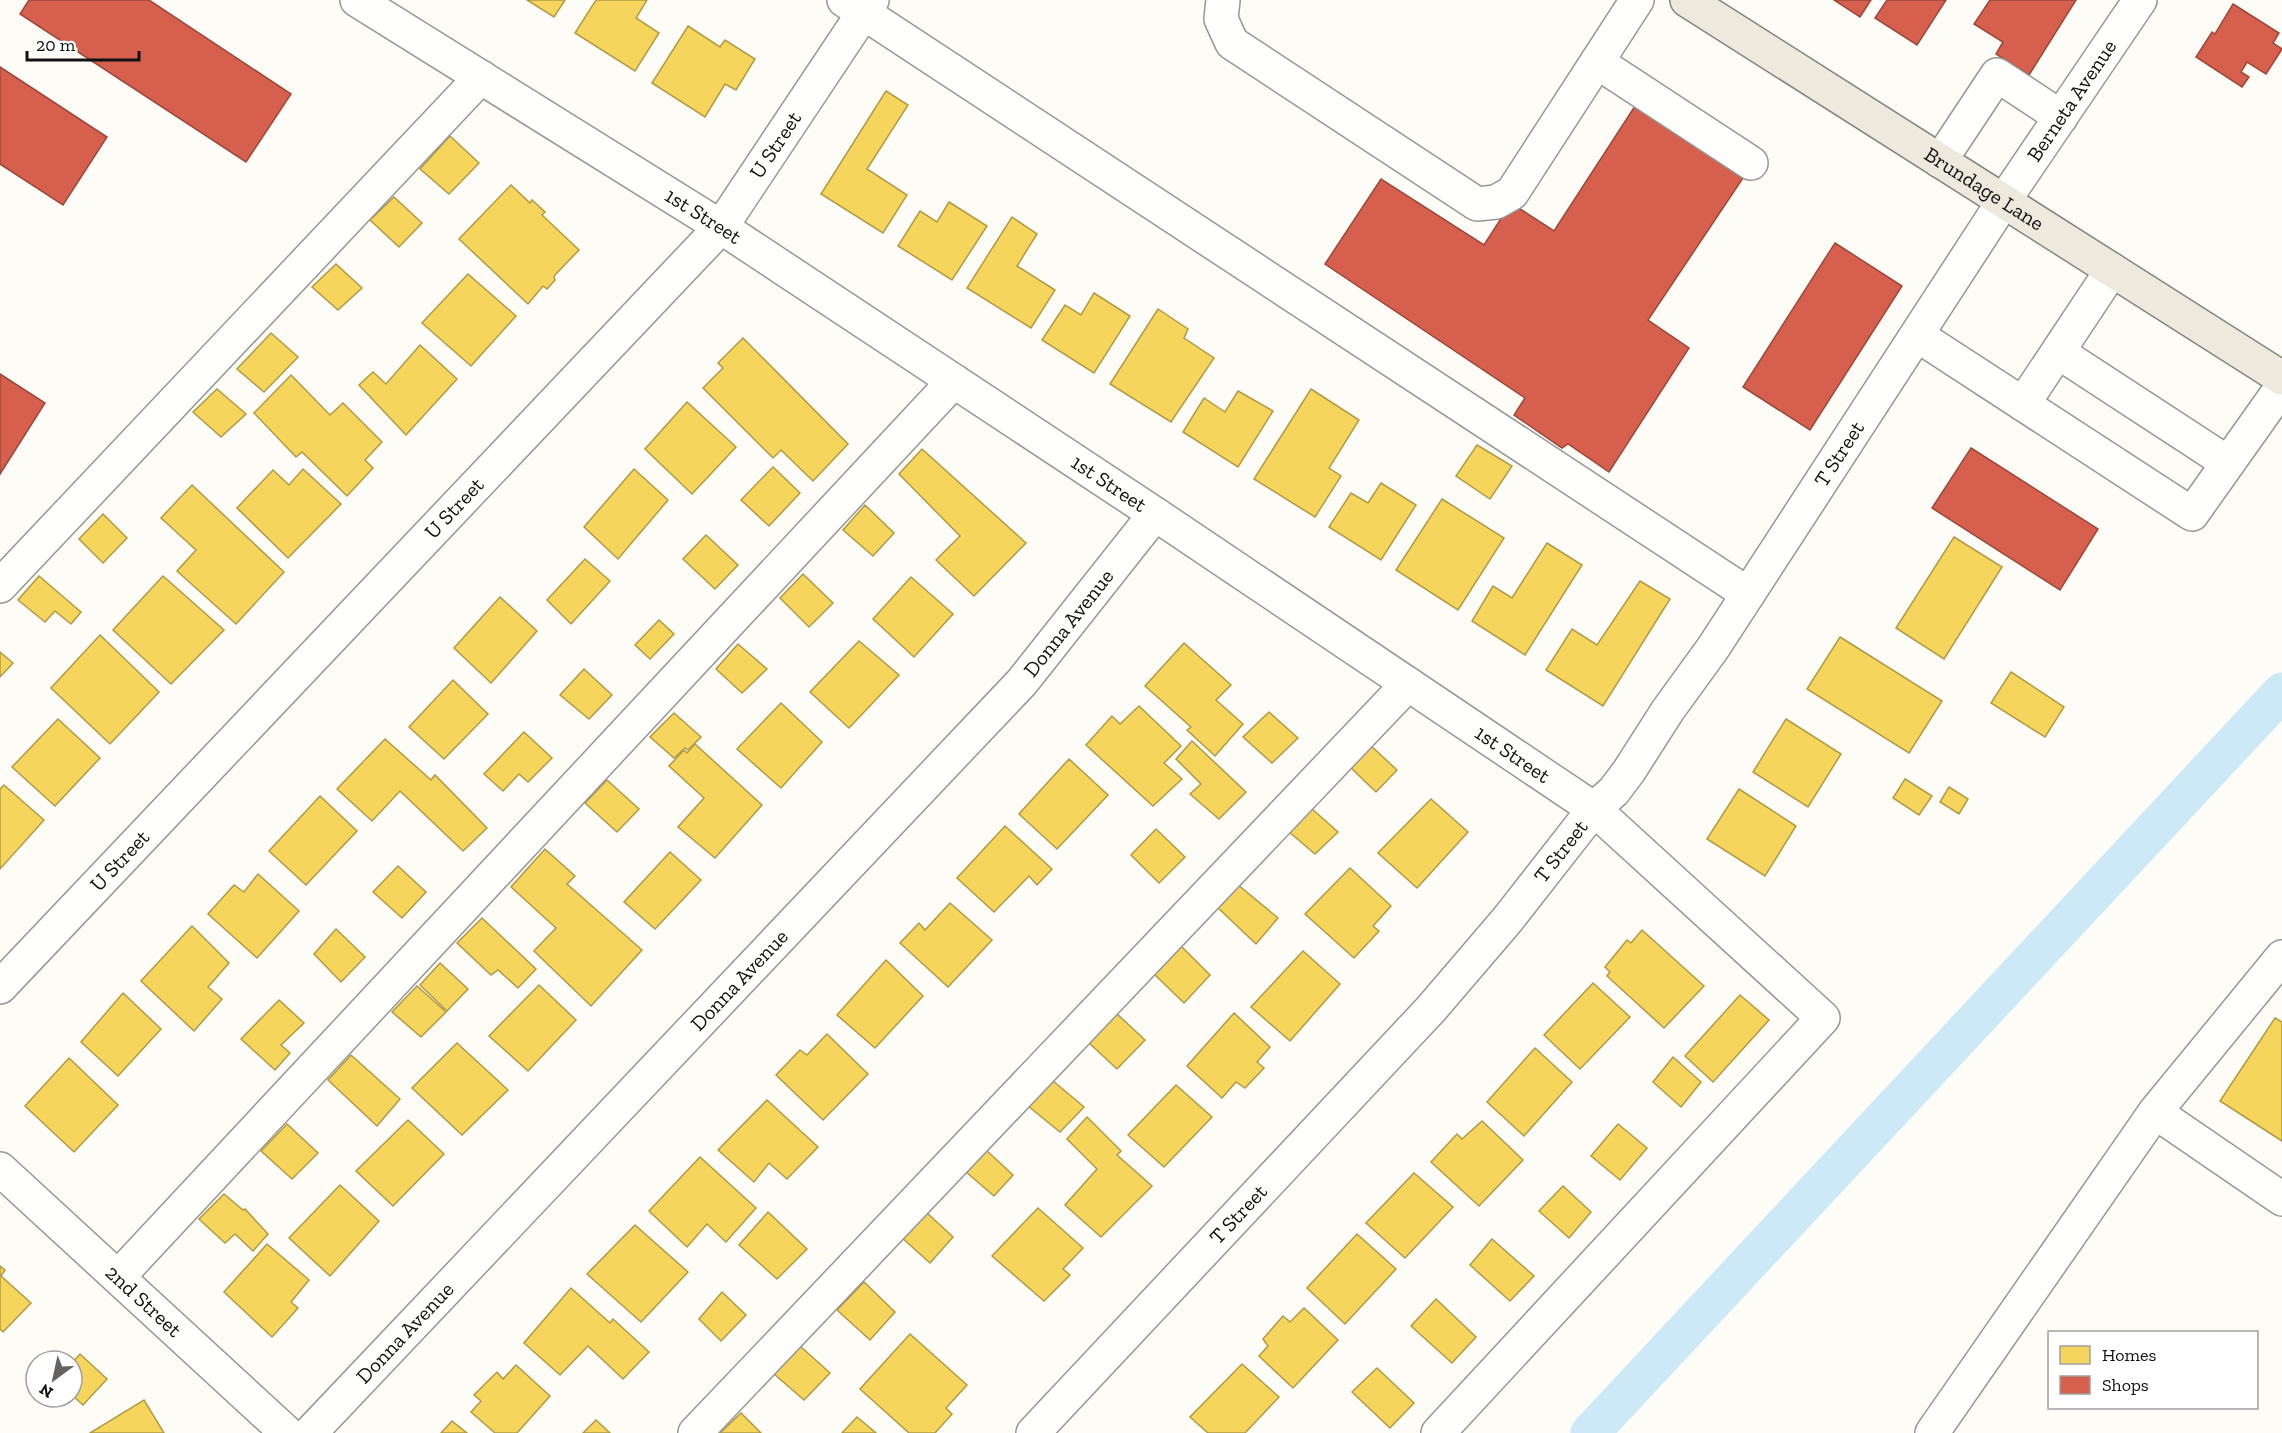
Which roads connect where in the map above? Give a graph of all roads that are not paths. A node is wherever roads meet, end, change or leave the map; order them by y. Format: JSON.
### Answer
{"nodes":[{"id":1,"x":357,"y":0,"type":"edge"},
{"id":2,"x":1222,"y":0,"type":"edge"},
{"id":3,"x":1637,"y":0,"type":"edge"},
{"id":4,"x":1688,"y":0,"type":"edge"},
{"id":5,"x":2140,"y":0,"type":"edge"},
{"id":6,"x":860,"y":4,"type":"edge"},
{"id":7,"x":1597,"y":62,"type":"junction"},
{"id":8,"x":481,"y":77,"type":"junction"},
{"id":9,"x":2061,"y":117,"type":"junction"},
{"id":10,"x":1940,"y":161,"type":"junction"},
{"id":11,"x":1751,"y":163,"type":"dead end"},
{"id":12,"x":2003,"y":202,"type":"junction"},
{"id":13,"x":721,"y":227,"type":"junction"},
{"id":14,"x":2112,"y":270,"type":"junction"},
{"id":15,"x":1917,"y":335,"type":"junction"},
{"id":16,"x":2058,"y":352,"type":"junction"},
{"id":17,"x":2282,"y":378,"type":"edge"},
{"id":18,"x":954,"y":381,"type":"junction"},
{"id":19,"x":2282,"y":387,"type":"edge"},
{"id":20,"x":2023,"y":404,"type":"junction"},
{"id":21,"x":2228,"y":463,"type":"junction"},
{"id":22,"x":1155,"y":514,"type":"junction"},
{"id":23,"x":0,"y":586,"type":"edge"},
{"id":24,"x":1748,"y":594,"type":"junction"},
{"id":25,"x":1408,"y":684,"type":"junction"},
{"id":26,"x":1594,"y":809,"type":"junction"},
{"id":27,"x":2282,"y":957,"type":"edge"},
{"id":28,"x":0,"y":987,"type":"edge"},
{"id":29,"x":2155,"y":1112,"type":"junction"},
{"id":30,"x":0,"y":1169,"type":"edge"},
{"id":31,"x":2282,"y":1199,"type":"edge"},
{"id":32,"x":118,"y":1277,"type":"junction"},
{"id":33,"x":287,"y":1433,"type":"edge"},
{"id":34,"x":310,"y":1433,"type":"edge"},
{"id":35,"x":695,"y":1433,"type":"edge"},
{"id":36,"x":1033,"y":1433,"type":"edge"},
{"id":37,"x":1438,"y":1433,"type":"edge"},
{"id":38,"x":1932,"y":1433,"type":"edge"}],
"edges":[{"from":1,"to":8,"type":"street","name":"1st Street"},
{"from":2,"to":7,"type":"street"},
{"from":3,"to":7,"type":"street"},
{"from":4,"to":10,"type":"main road","name":"Brundage Lane"},
{"from":5,"to":9,"type":"street","name":"Berneta Avenue"},
{"from":6,"to":13,"type":"street","name":"U Street"},
{"from":6,"to":24,"type":"street"},
{"from":7,"to":11,"type":"street"},
{"from":8,"to":13,"type":"street","name":"1st Street"},
{"from":8,"to":23,"type":"street"},
{"from":9,"to":10,"type":"street"},
{"from":9,"to":12,"type":"street","name":"Berneta Avenue"},
{"from":10,"to":12,"type":"main road","name":"Brundage Lane"},
{"from":12,"to":14,"type":"main road","name":"Brundage Lane"},
{"from":12,"to":15,"type":"street","name":"T Street"},
{"from":13,"to":18,"type":"street","name":"1st Street"},
{"from":13,"to":28,"type":"street","name":"U Street"},
{"from":14,"to":16,"type":"street"},
{"from":14,"to":17,"type":"main road","name":"Brundage Lane"},
{"from":15,"to":20,"type":"street"},
{"from":15,"to":24,"type":"street","name":"T Street"},
{"from":16,"to":20,"type":"street"},
{"from":16,"to":21,"type":"street"},
{"from":18,"to":22,"type":"street","name":"1st Street"},
{"from":18,"to":32,"type":"street"},
{"from":19,"to":21,"type":"street"},
{"from":20,"to":21,"type":"street"},
{"from":22,"to":25,"type":"street","name":"1st Street"},
{"from":22,"to":34,"type":"street","name":"Donna Avenue"},
{"from":24,"to":26,"type":"street","name":"T Street"},
{"from":25,"to":26,"type":"street","name":"1st Street"},
{"from":25,"to":35,"type":"street"},
{"from":26,"to":36,"type":"street","name":"T Street"},
{"from":26,"to":37,"type":"street","name":"1st Street"},
{"from":27,"to":29,"type":"street"},
{"from":29,"to":31,"type":"street"},
{"from":29,"to":38,"type":"street"},
{"from":30,"to":32,"type":"street","name":"2nd Street"},
{"from":32,"to":33,"type":"street","name":"2nd Street"}]}
